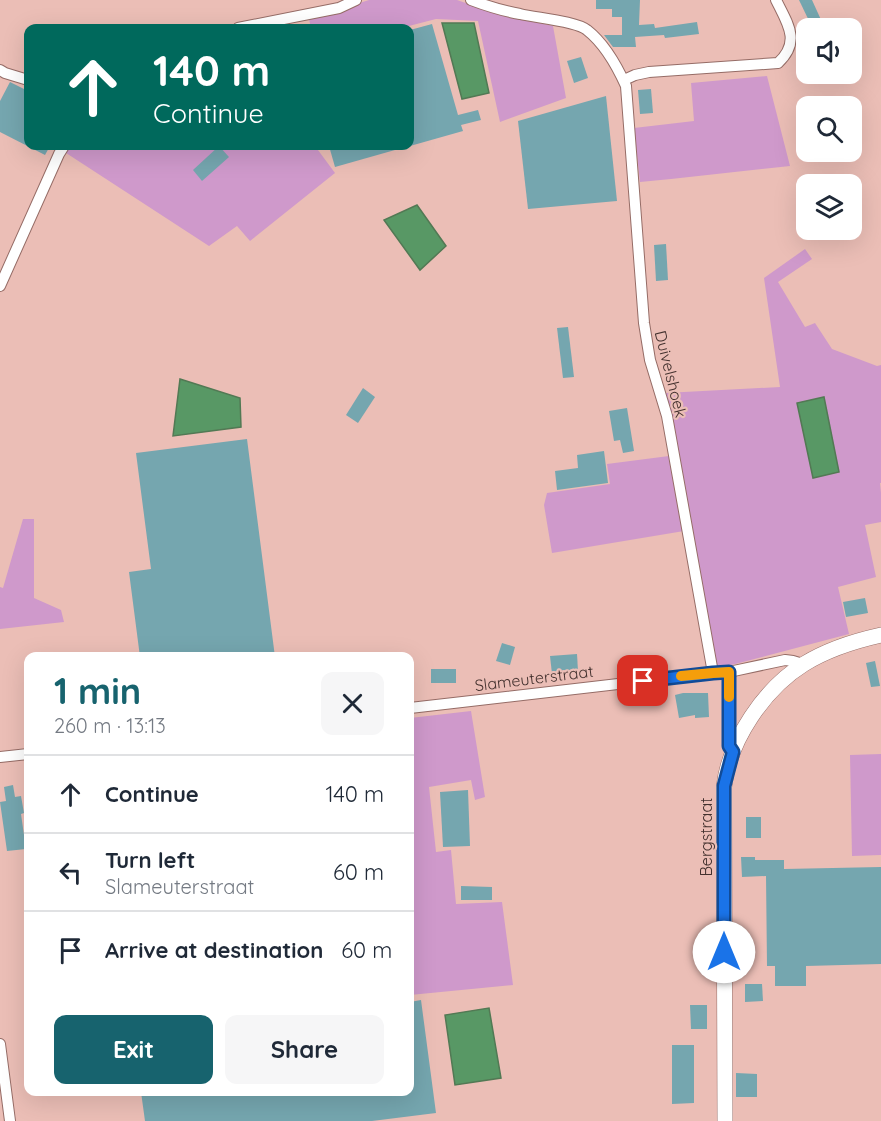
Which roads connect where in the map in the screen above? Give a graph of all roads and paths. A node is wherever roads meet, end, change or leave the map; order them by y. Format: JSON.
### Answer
{"nodes":[{"id":1,"x":356,"y":0,"type":"edge"},
{"id":2,"x":471,"y":0,"type":"edge"},
{"id":3,"x":776,"y":0,"type":"edge"},
{"id":4,"x":258,"y":24,"type":"edge"},
{"id":5,"x":0,"y":70,"type":"edge"},
{"id":6,"x":24,"y":79,"type":"edge"},
{"id":7,"x":624,"y":80,"type":"junction"},
{"id":8,"x":62,"y":150,"type":"edge"},
{"id":9,"x":0,"y":286,"type":"edge"},
{"id":10,"x":881,"y":635,"type":"edge"},
{"id":11,"x":803,"y":664,"type":"junction"},
{"id":12,"x":729,"y":672,"type":"junction"},
{"id":13,"x":713,"y":673,"type":"junction"},
{"id":14,"x":414,"y":708,"type":"edge"},
{"id":15,"x":733,"y":752,"type":"junction"},
{"id":16,"x":24,"y":754,"type":"edge"},
{"id":17,"x":0,"y":757,"type":"edge"},
{"id":18,"x":0,"y":1044,"type":"edge"},
{"id":19,"x":10,"y":1121,"type":"edge"},
{"id":20,"x":725,"y":1121,"type":"edge"}],
"edges":[{"from":1,"to":4,"type":"street"},
{"from":2,"to":7,"type":"street","name":"Duivelshoek"},
{"from":3,"to":7,"type":"street"},
{"from":5,"to":6,"type":"street"},
{"from":7,"to":13,"type":"street","name":"Duivelshoek"},
{"from":8,"to":9,"type":"street"},
{"from":10,"to":11,"type":"street","name":"Bergstraat"},
{"from":11,"to":12,"type":"street","name":"Slameuterstraat"},
{"from":11,"to":15,"type":"street","name":"Bergstraat"},
{"from":12,"to":13,"type":"street","name":"Slameuterstraat"},
{"from":12,"to":15,"type":"street"},
{"from":13,"to":14,"type":"street","name":"Slameuterstraat"},
{"from":15,"to":20,"type":"street","name":"Bergstraat"},
{"from":16,"to":17,"type":"street"},
{"from":18,"to":19,"type":"street"}]}
